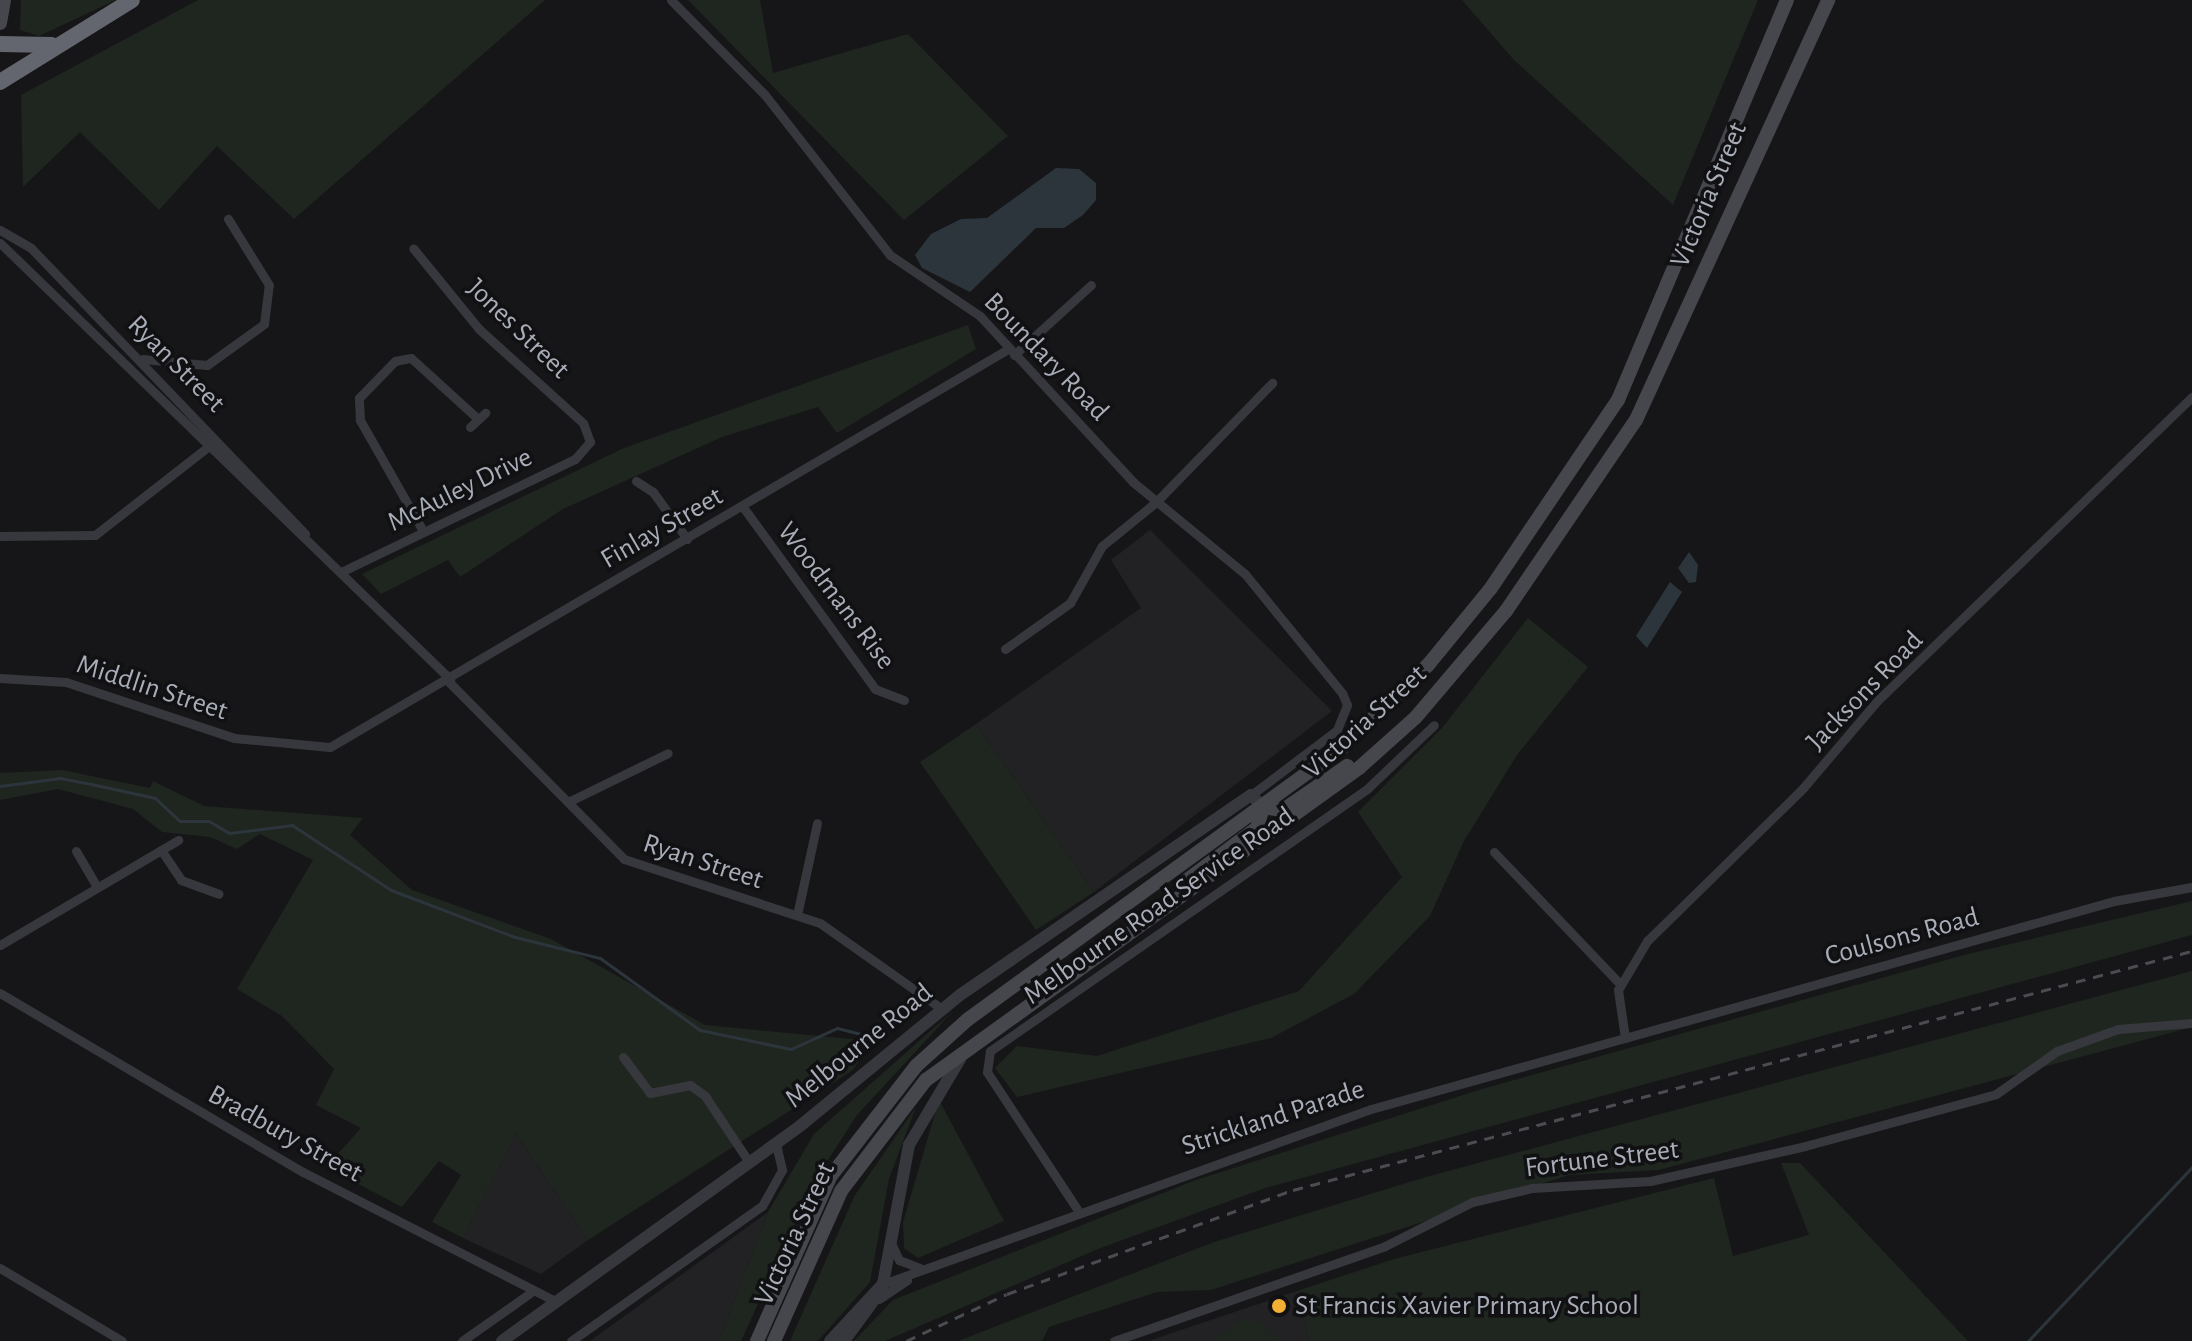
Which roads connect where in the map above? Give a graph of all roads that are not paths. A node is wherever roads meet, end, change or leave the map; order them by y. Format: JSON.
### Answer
{"nodes":[{"id":1,"x":4,"y":0,"type":"edge"},
{"id":2,"x":132,"y":0,"type":"edge"},
{"id":3,"x":671,"y":0,"type":"edge"},
{"id":4,"x":1787,"y":0,"type":"edge"},
{"id":5,"x":1828,"y":0,"type":"edge"},
{"id":6,"x":0,"y":23,"type":"edge"},
{"id":7,"x":0,"y":44,"type":"edge"},
{"id":8,"x":53,"y":44,"type":"junction"},
{"id":9,"x":0,"y":82,"type":"edge"},
{"id":10,"x":228,"y":219,"type":"dead end"},
{"id":11,"x":0,"y":230,"type":"edge"},
{"id":12,"x":0,"y":243,"type":"edge"},
{"id":13,"x":413,"y":248,"type":"dead end"},
{"id":14,"x":1091,"y":285,"type":"dead end"},
{"id":15,"x":1011,"y":352,"type":"junction"},
{"id":16,"x":136,"y":355,"type":"junction"},
{"id":17,"x":189,"y":368,"type":"junction"},
{"id":18,"x":1272,"y":383,"type":"dead end"},
{"id":19,"x":173,"y":393,"type":"junction"},
{"id":20,"x":2192,"y":397,"type":"edge"},
{"id":21,"x":470,"y":427,"type":"dead end"},
{"id":22,"x":219,"y":439,"type":"junction"},
{"id":23,"x":590,"y":440,"type":"joint"},
{"id":24,"x":206,"y":447,"type":"junction"},
{"id":25,"x":636,"y":481,"type":"dead end"},
{"id":26,"x":1155,"y":503,"type":"junction"},
{"id":27,"x":743,"y":507,"type":"junction"},
{"id":28,"x":423,"y":531,"type":"junction"},
{"id":29,"x":0,"y":536,"type":"edge"},
{"id":30,"x":687,"y":539,"type":"junction"},
{"id":31,"x":310,"y":541,"type":"junction"},
{"id":32,"x":341,"y":572,"type":"junction"},
{"id":33,"x":1005,"y":649,"type":"dead end"},
{"id":34,"x":0,"y":678,"type":"edge"},
{"id":35,"x":448,"y":680,"type":"junction"},
{"id":36,"x":904,"y":700,"type":"dead end"},
{"id":37,"x":1345,"y":715,"type":"joint"},
{"id":38,"x":1411,"y":722,"type":"junction"},
{"id":39,"x":1434,"y":725,"type":"dead end"},
{"id":40,"x":337,"y":744,"type":"joint"},
{"id":41,"x":668,"y":753,"type":"dead end"},
{"id":42,"x":1251,"y":795,"type":"junction"},
{"id":43,"x":568,"y":802,"type":"junction"},
{"id":44,"x":1263,"y":807,"type":"junction"},
{"id":45,"x":817,"y":823,"type":"dead end"},
{"id":46,"x":178,"y":840,"type":"dead end"},
{"id":47,"x":161,"y":850,"type":"junction"},
{"id":48,"x":76,"y":851,"type":"dead end"},
{"id":49,"x":1494,"y":852,"type":"dead end"},
{"id":50,"x":97,"y":887,"type":"junction"},
{"id":51,"x":2192,"y":887,"type":"edge"},
{"id":52,"x":219,"y":894,"type":"dead end"},
{"id":53,"x":797,"y":915,"type":"junction"},
{"id":54,"x":0,"y":945,"type":"edge"},
{"id":55,"x":1620,"y":984,"type":"junction"},
{"id":56,"x":0,"y":993,"type":"edge"},
{"id":57,"x":1033,"y":997,"type":"junction"},
{"id":58,"x":942,"y":1009,"type":"junction"},
{"id":59,"x":2192,"y":1023,"type":"edge"},
{"id":60,"x":993,"y":1026,"type":"junction"},
{"id":61,"x":1625,"y":1038,"type":"junction"},
{"id":62,"x":623,"y":1057,"type":"dead end"},
{"id":63,"x":776,"y":1143,"type":"junction"},
{"id":64,"x":749,"y":1162,"type":"junction"},
{"id":65,"x":1077,"y":1209,"type":"junction"},
{"id":66,"x":891,"y":1236,"type":"junction"},
{"id":67,"x":942,"y":1262,"type":"junction"},
{"id":68,"x":931,"y":1266,"type":"junction"},
{"id":69,"x":0,"y":1268,"type":"edge"},
{"id":70,"x":883,"y":1284,"type":"junction"},
{"id":71,"x":530,"y":1293,"type":"junction"},
{"id":72,"x":553,"y":1300,"type":"junction"},
{"id":73,"x":869,"y":1310,"type":"junction"},
{"id":74,"x":122,"y":1341,"type":"edge"},
{"id":75,"x":462,"y":1341,"type":"edge"},
{"id":76,"x":502,"y":1341,"type":"edge"},
{"id":77,"x":571,"y":1341,"type":"edge"},
{"id":78,"x":757,"y":1341,"type":"edge"},
{"id":79,"x":774,"y":1341,"type":"edge"},
{"id":80,"x":830,"y":1341,"type":"edge"},
{"id":81,"x":844,"y":1341,"type":"edge"},
{"id":82,"x":1114,"y":1341,"type":"edge"}],
"edges":[{"from":1,"to":6,"type":"main road"},
{"from":2,"to":8,"type":"highway"},
{"from":3,"to":15,"type":"street","name":"Boundary Road"},
{"from":4,"to":44,"type":"main road","name":"Victoria Street"},
{"from":5,"to":38,"type":"main road","name":"Victoria Street"},
{"from":7,"to":8,"type":"highway"},
{"from":8,"to":9,"type":"highway"},
{"from":10,"to":17,"type":"street"},
{"from":11,"to":16,"type":"street","name":"Ryan Street"},
{"from":12,"to":24,"type":"street","name":"Ryan Street"},
{"from":13,"to":23,"type":"street","name":"Jones Street"},
{"from":14,"to":15,"type":"street","name":"Finlay Street"},
{"from":15,"to":26,"type":"street","name":"Boundary Road"},
{"from":15,"to":27,"type":"street","name":"Finlay Street"},
{"from":16,"to":17,"type":"street"},
{"from":16,"to":19,"type":"street","name":"Ryan Street"},
{"from":17,"to":19,"type":"street"},
{"from":18,"to":26,"type":"street"},
{"from":19,"to":22,"type":"street","name":"Ryan Street"},
{"from":20,"to":55,"type":"street","name":"Jacksons Road"},
{"from":21,"to":28,"type":"street"},
{"from":22,"to":24,"type":"street"},
{"from":22,"to":31,"type":"street","name":"Ryan Street"},
{"from":23,"to":28,"type":"street","name":"McAuley Drive"},
{"from":24,"to":29,"type":"street"},
{"from":24,"to":31,"type":"street","name":"Ryan Street"},
{"from":25,"to":30,"type":"street"},
{"from":26,"to":33,"type":"street"},
{"from":26,"to":37,"type":"street","name":"Boundary Road"},
{"from":27,"to":30,"type":"street","name":"Finlay Street"},
{"from":27,"to":36,"type":"street","name":"Woodmans Rise"},
{"from":28,"to":32,"type":"street","name":"McAuley Drive"},
{"from":30,"to":35,"type":"street","name":"Finlay Street"},
{"from":31,"to":32,"type":"street","name":"Ryan Street"},
{"from":32,"to":35,"type":"street","name":"Ryan Street"},
{"from":34,"to":40,"type":"street","name":"Middlin Street"},
{"from":35,"to":40,"type":"street","name":"Finlay Street"},
{"from":35,"to":43,"type":"street","name":"Ryan Street"},
{"from":37,"to":42,"type":"street","name":"Melbourne Road"},
{"from":38,"to":44,"type":"main road"},
{"from":38,"to":57,"type":"main road","name":"Victoria Street"},
{"from":39,"to":65,"type":"street","name":"Melbourne Road Service Road"},
{"from":41,"to":43,"type":"street"},
{"from":42,"to":44,"type":"street"},
{"from":42,"to":58,"type":"street","name":"Melbourne Road"},
{"from":43,"to":53,"type":"street","name":"Ryan Street"},
{"from":44,"to":57,"type":"main road"},
{"from":44,"to":78,"type":"main road","name":"Victoria Street"},
{"from":45,"to":53,"type":"street"},
{"from":46,"to":47,"type":"street"},
{"from":47,"to":50,"type":"street"},
{"from":47,"to":52,"type":"street"},
{"from":48,"to":50,"type":"street"},
{"from":49,"to":55,"type":"street"},
{"from":50,"to":54,"type":"street"},
{"from":51,"to":61,"type":"street","name":"Coulsons Road"},
{"from":53,"to":58,"type":"street","name":"Ryan Street"},
{"from":55,"to":61,"type":"street"},
{"from":56,"to":71,"type":"street","name":"Bradbury Street"},
{"from":57,"to":60,"type":"main road","name":"Victoria Street"},
{"from":58,"to":63,"type":"street","name":"Melbourne Road"},
{"from":59,"to":82,"type":"street","name":"Fortune Street"},
{"from":60,"to":66,"type":"street"},
{"from":60,"to":79,"type":"main road","name":"Victoria Street"},
{"from":61,"to":65,"type":"street","name":"Strickland Parade"},
{"from":62,"to":64,"type":"street"},
{"from":63,"to":64,"type":"street","name":"Melbourne Road"},
{"from":63,"to":77,"type":"street"},
{"from":64,"to":72,"type":"street","name":"Melbourne Road"},
{"from":65,"to":67,"type":"street","name":"Strickland Parade"},
{"from":66,"to":68,"type":"street"},
{"from":66,"to":70,"type":"street"},
{"from":67,"to":68,"type":"street","name":"Strickland Parade"},
{"from":67,"to":73,"type":"street","name":"Strickland Parade"},
{"from":68,"to":70,"type":"street","name":"Strickland Parade"},
{"from":69,"to":74,"type":"street"},
{"from":70,"to":73,"type":"street","name":"Strickland Parade"},
{"from":70,"to":80,"type":"street","name":"Strickland Parade"},
{"from":71,"to":72,"type":"street","name":"Bradbury Street"},
{"from":71,"to":75,"type":"street"},
{"from":72,"to":76,"type":"street","name":"Melbourne Road"},
{"from":73,"to":81,"type":"street","name":"Strickland Parade"}]}
